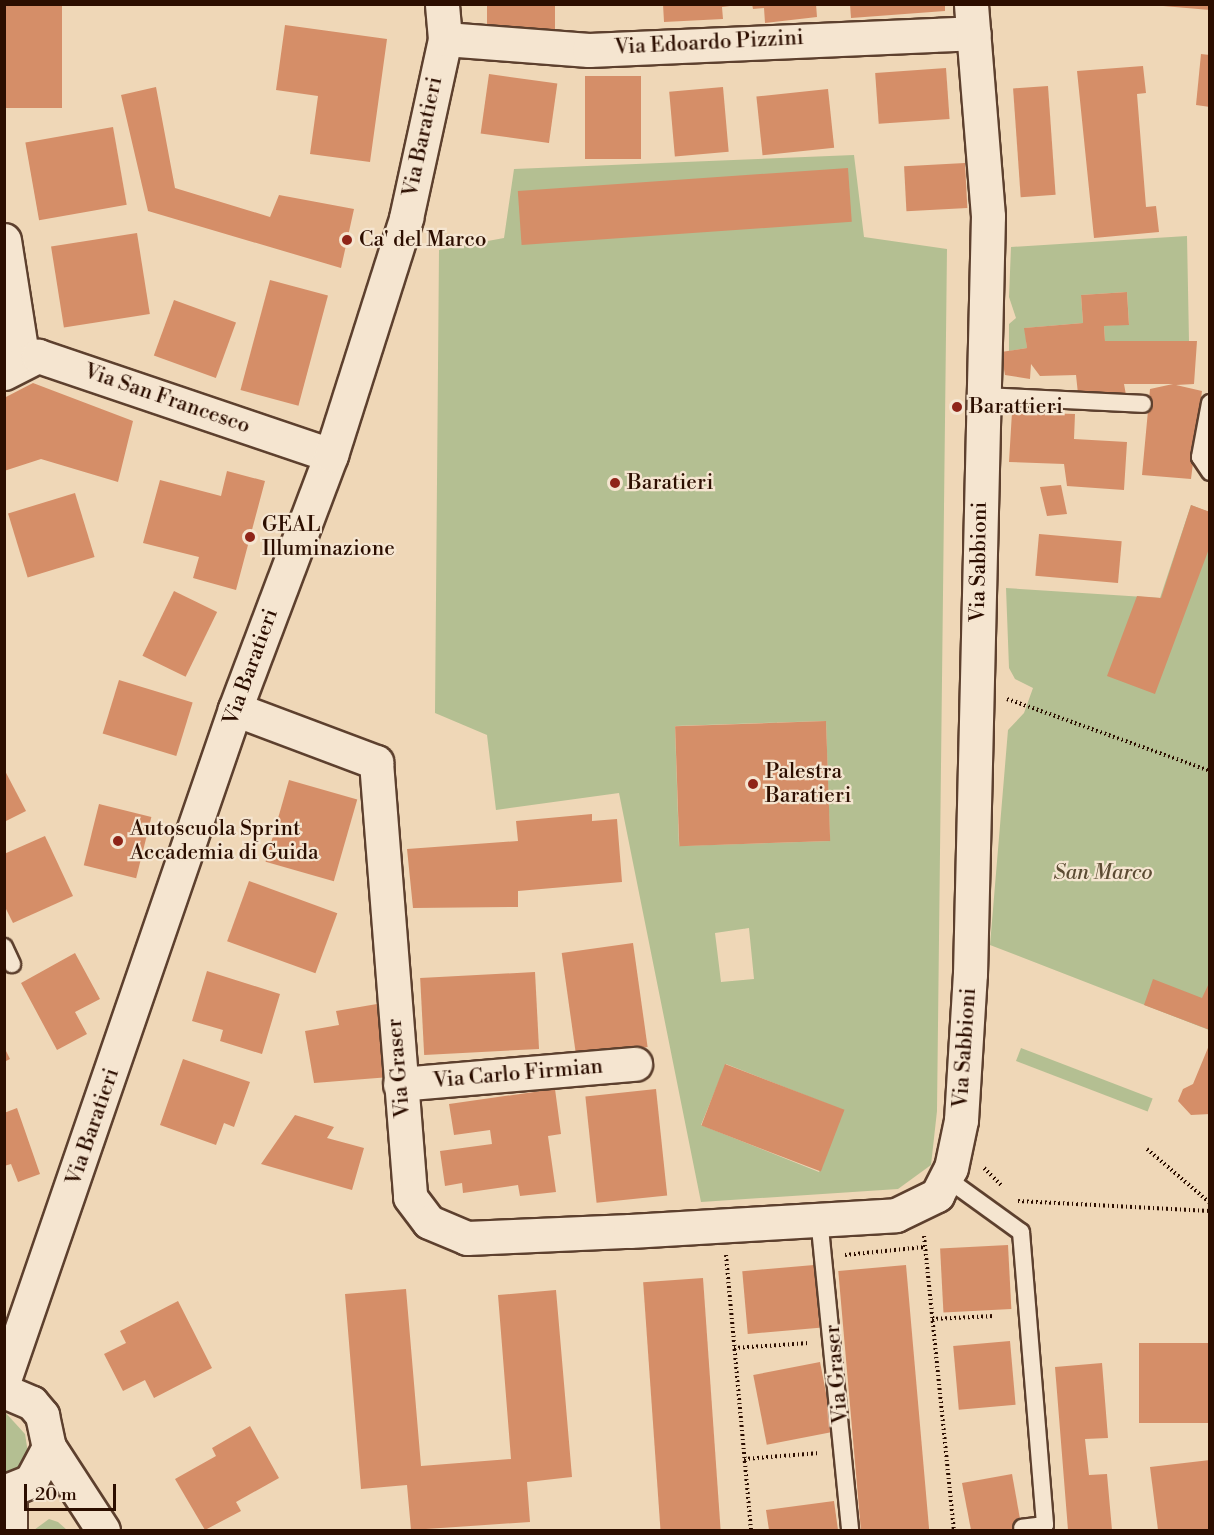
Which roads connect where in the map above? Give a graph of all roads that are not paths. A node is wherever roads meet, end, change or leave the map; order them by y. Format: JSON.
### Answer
{"nodes":[{"id":1,"x":442,"y":4,"type":"edge"},
{"id":2,"x":973,"y":19,"type":"edge"},
{"id":3,"x":445,"y":39,"type":"junction"},
{"id":4,"x":4,"y":240,"type":"edge"},
{"id":5,"x":14,"y":367,"type":"edge"},
{"id":6,"x":982,"y":396,"type":"junction"},
{"id":7,"x":1209,"y":403,"type":"edge"},
{"id":8,"x":1143,"y":404,"type":"dead end"},
{"id":9,"x":331,"y":455,"type":"junction"},
{"id":10,"x":1209,"y":472,"type":"edge"},
{"id":11,"x":235,"y":709,"type":"junction"},
{"id":12,"x":4,"y":947,"type":"edge"},
{"id":13,"x":12,"y":964,"type":"dead end"},
{"id":14,"x":636,"y":1064,"type":"dead end"},
{"id":15,"x":400,"y":1084,"type":"junction"},
{"id":16,"x":958,"y":1131,"type":"joint"},
{"id":17,"x":946,"y":1178,"type":"junction"},
{"id":18,"x":819,"y":1218,"type":"junction"},
{"id":19,"x":26,"y":1323,"type":"junction"},
{"id":20,"x":4,"y":1380,"type":"edge"},
{"id":21,"x":18,"y":1397,"type":"edge"},
{"id":22,"x":49,"y":1447,"type":"junction"},
{"id":23,"x":12,"y":1490,"type":"edge"},
{"id":24,"x":82,"y":1504,"type":"junction"},
{"id":25,"x":1022,"y":1528,"type":"dead end"},
{"id":26,"x":10,"y":1530,"type":"edge"},
{"id":27,"x":103,"y":1530,"type":"edge"},
{"id":28,"x":850,"y":1530,"type":"edge"}],
"edges":[{"from":1,"to":3,"type":"street","name":"Via Baratieri"},
{"from":2,"to":3,"type":"street","name":"Via Edoardo Pizzini"},
{"from":2,"to":6,"type":"street","name":"Via Sabbioni"},
{"from":3,"to":9,"type":"street","name":"Via Baratieri"},
{"from":4,"to":5,"type":"street"},
{"from":5,"to":9,"type":"street","name":"Via San Francesco"},
{"from":6,"to":8,"type":"lane"},
{"from":6,"to":16,"type":"street","name":"Via Sabbioni"},
{"from":7,"to":10,"type":"lane"},
{"from":9,"to":11,"type":"street","name":"Via Baratieri"},
{"from":11,"to":15,"type":"street","name":"Via Graser"},
{"from":11,"to":19,"type":"street","name":"Via Baratieri"},
{"from":12,"to":13,"type":"lane"},
{"from":14,"to":15,"type":"street","name":"Via Carlo Firmian"},
{"from":15,"to":18,"type":"street","name":"Via Graser"},
{"from":16,"to":17,"type":"street","name":"Via Graser"},
{"from":17,"to":18,"type":"street","name":"Via Graser"},
{"from":17,"to":25,"type":"lane"},
{"from":18,"to":28,"type":"lane","name":"Via Graser"},
{"from":19,"to":20,"type":"street","name":"Via Baratieri"},
{"from":19,"to":21,"type":"street","name":"Via Baratieri"},
{"from":21,"to":22,"type":"street"},
{"from":22,"to":23,"type":"street"},
{"from":22,"to":24,"type":"street"},
{"from":23,"to":24,"type":"street"},
{"from":23,"to":26,"type":"street"},
{"from":24,"to":27,"type":"street"}]}
